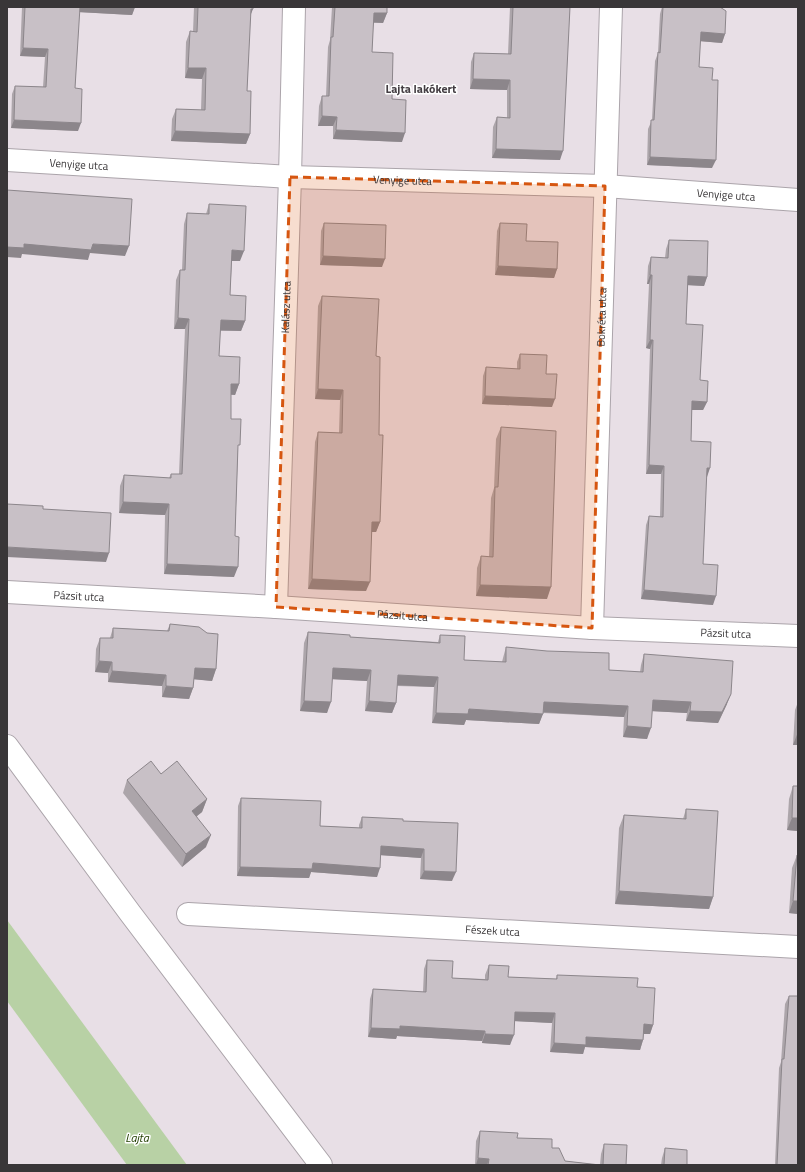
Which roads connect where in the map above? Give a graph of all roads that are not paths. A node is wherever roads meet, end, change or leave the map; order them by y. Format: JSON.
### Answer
{"nodes":[{"id":1,"x":294,"y":7,"type":"edge"},
{"id":2,"x":611,"y":7,"type":"edge"},
{"id":3,"x":7,"y":160,"type":"edge"},
{"id":4,"x":290,"y":177,"type":"junction"},
{"id":5,"x":605,"y":186,"type":"junction"},
{"id":6,"x":798,"y":200,"type":"edge"},
{"id":7,"x":7,"y":592,"type":"edge"},
{"id":8,"x":276,"y":607,"type":"junction"},
{"id":9,"x":592,"y":628,"type":"junction"},
{"id":10,"x":798,"y":636,"type":"edge"},
{"id":11,"x":7,"y":746,"type":"edge"},
{"id":12,"x":188,"y":914,"type":"dead end"},
{"id":13,"x":798,"y":947,"type":"edge"},
{"id":14,"x":321,"y":1165,"type":"edge"}],
"edges":[{"from":1,"to":4,"type":"street","name":"Kalász utca"},
{"from":2,"to":5,"type":"street","name":"Bokréta utca"},
{"from":3,"to":4,"type":"street","name":"Venyige utca"},
{"from":4,"to":5,"type":"street","name":"Venyige utca"},
{"from":4,"to":8,"type":"street","name":"Kalász utca"},
{"from":5,"to":6,"type":"street","name":"Venyige utca"},
{"from":5,"to":9,"type":"street","name":"Bokréta utca"},
{"from":7,"to":8,"type":"street","name":"Pázsit utca"},
{"from":8,"to":9,"type":"street","name":"Pázsit utca"},
{"from":9,"to":10,"type":"street","name":"Pázsit utca"},
{"from":11,"to":14,"type":"street"},
{"from":12,"to":13,"type":"street","name":"Fészek utca"}]}
